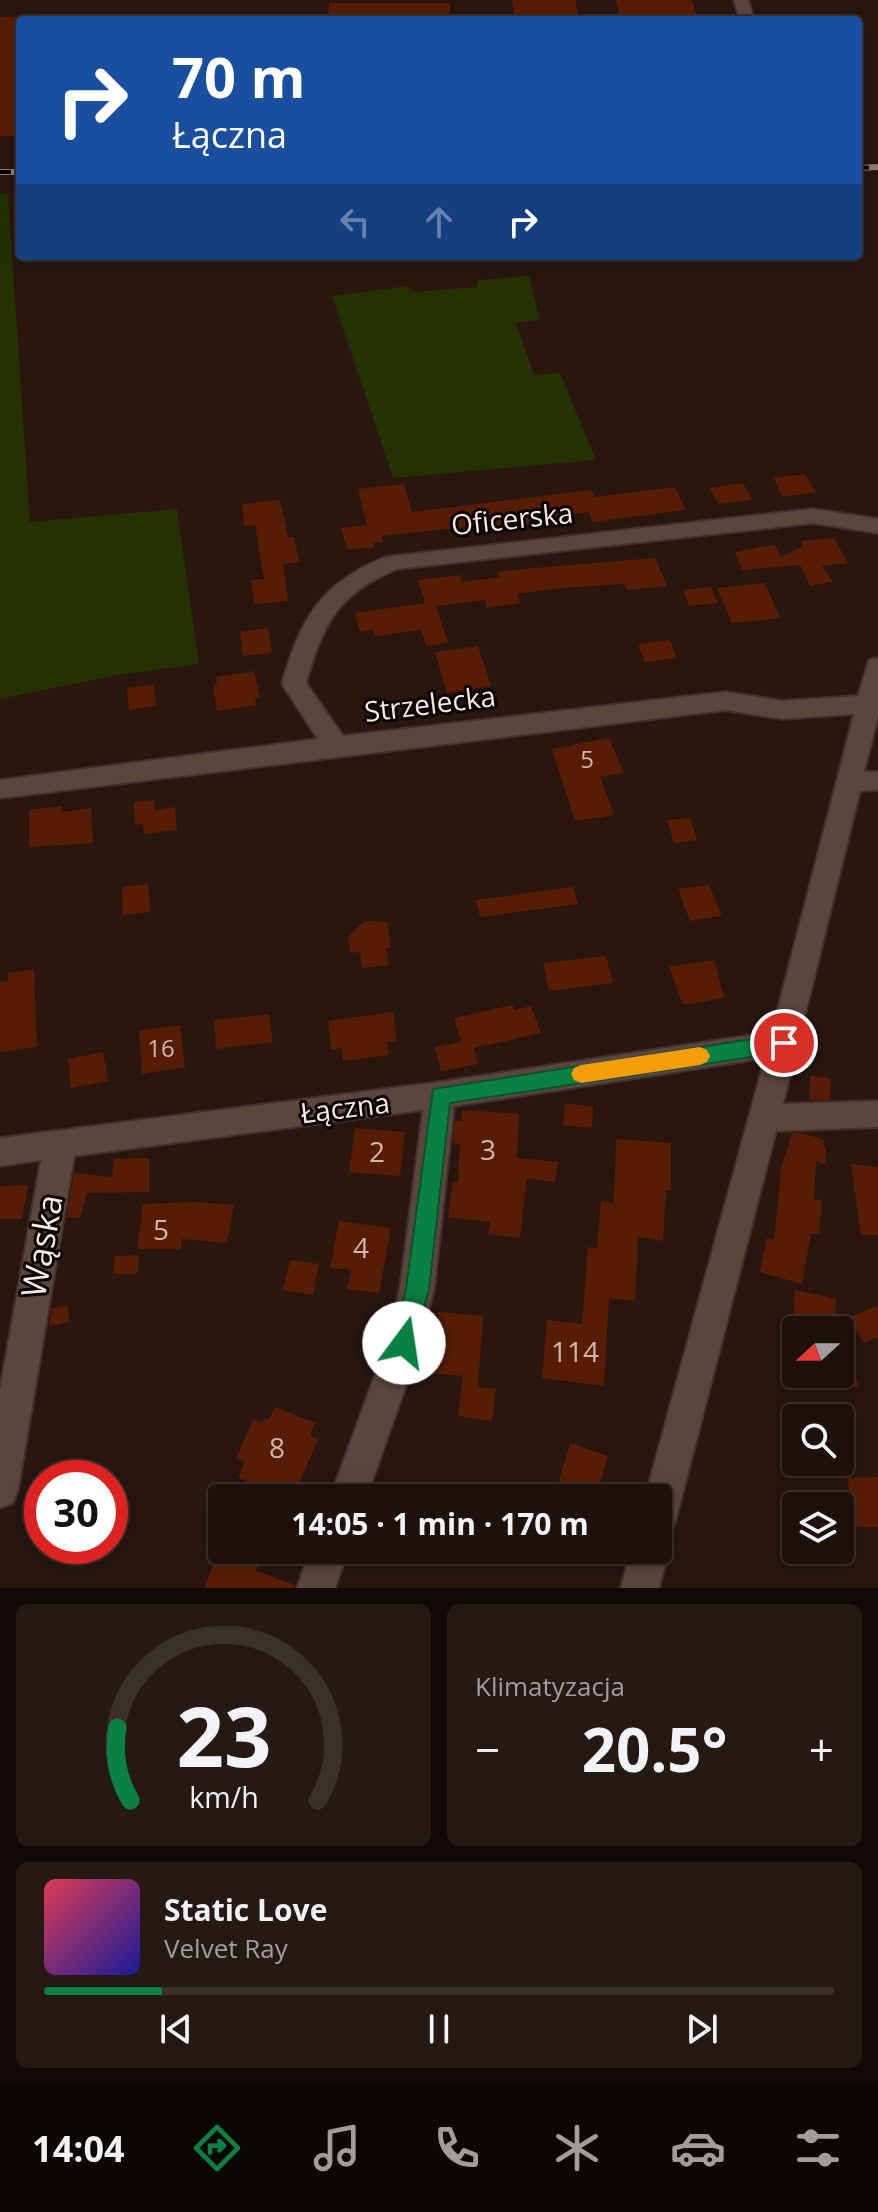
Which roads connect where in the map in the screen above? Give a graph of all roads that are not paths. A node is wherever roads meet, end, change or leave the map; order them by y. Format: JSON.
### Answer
{"nodes":[{"id":1,"x":878,"y":526,"type":"edge"},
{"id":2,"x":878,"y":666,"type":"edge"},
{"id":3,"x":868,"y":704,"type":"junction"},
{"id":4,"x":336,"y":746,"type":"junction"},
{"id":5,"x":878,"y":781,"type":"edge"},
{"id":6,"x":850,"y":782,"type":"junction"},
{"id":7,"x":0,"y":789,"type":"edge"},
{"id":8,"x":784,"y":1043,"type":"junction"},
{"id":9,"x":440,"y":1095,"type":"junction"},
{"id":10,"x":878,"y":1114,"type":"edge"},
{"id":11,"x":764,"y":1118,"type":"junction"},
{"id":12,"x":60,"y":1144,"type":"junction"},
{"id":13,"x":0,"y":1152,"type":"edge"},
{"id":14,"x":353,"y":1484,"type":"edge"},
{"id":15,"x":667,"y":1484,"type":"edge"},
{"id":16,"x":0,"y":1490,"type":"edge"},
{"id":17,"x":324,"y":1564,"type":"edge"},
{"id":18,"x":646,"y":1564,"type":"edge"},
{"id":19,"x":316,"y":1588,"type":"edge"},
{"id":20,"x":640,"y":1588,"type":"edge"}],
"edges":[{"from":1,"to":4,"type":"street","name":"Oficerska"},
{"from":2,"to":3,"type":"street"},
{"from":3,"to":4,"type":"street","name":"Strzelecka"},
{"from":3,"to":6,"type":"street"},
{"from":4,"to":7,"type":"street","name":"Strzelecka"},
{"from":5,"to":6,"type":"street"},
{"from":6,"to":8,"type":"street"},
{"from":8,"to":9,"type":"street","name":"Łączna"},
{"from":8,"to":11,"type":"street"},
{"from":9,"to":12,"type":"street","name":"Łączna"},
{"from":9,"to":14,"type":"street"},
{"from":10,"to":11,"type":"street"},
{"from":11,"to":15,"type":"street"},
{"from":12,"to":13,"type":"street","name":"Łączna"},
{"from":12,"to":16,"type":"street","name":"Wąska"},
{"from":17,"to":19,"type":"street"},
{"from":18,"to":20,"type":"street"}]}
